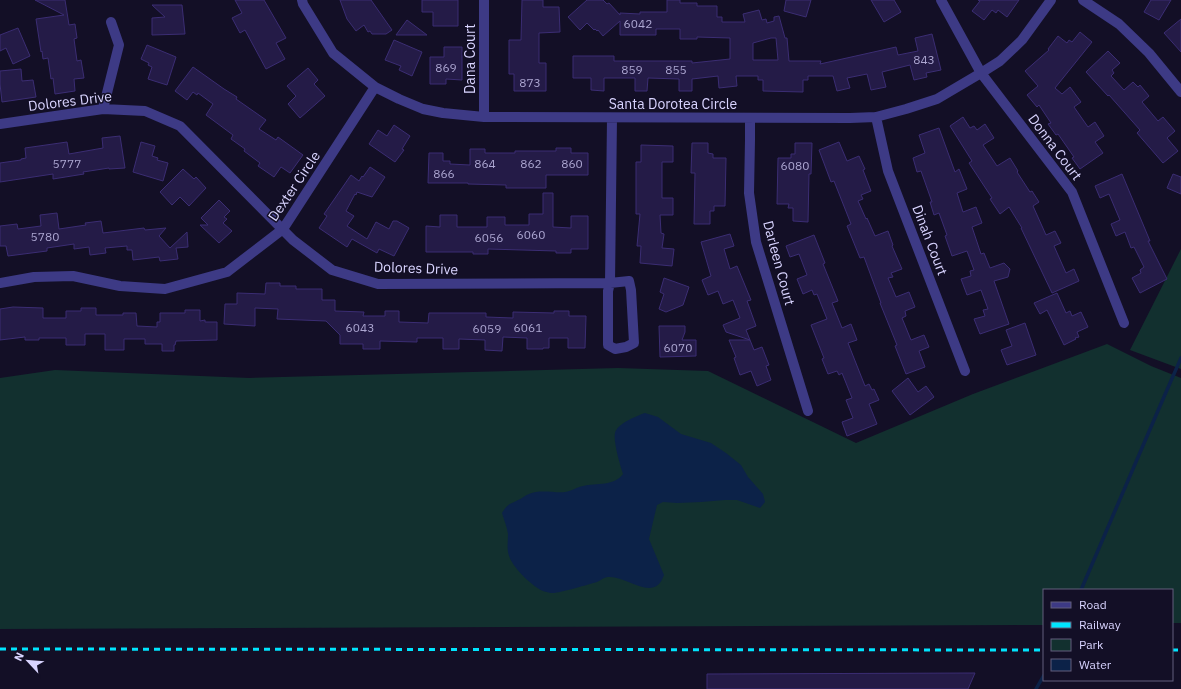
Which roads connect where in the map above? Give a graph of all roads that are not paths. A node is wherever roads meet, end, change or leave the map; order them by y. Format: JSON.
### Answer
{"nodes":[{"id":1,"x":302,"y":0,"type":"edge"},
{"id":2,"x":484,"y":0,"type":"edge"},
{"id":3,"x":941,"y":0,"type":"edge"},
{"id":4,"x":1051,"y":0,"type":"edge"},
{"id":5,"x":1083,"y":0,"type":"edge"},
{"id":6,"x":111,"y":22,"type":"dead end"},
{"id":7,"x":981,"y":74,"type":"junction"},
{"id":8,"x":376,"y":87,"type":"junction"},
{"id":9,"x":1181,"y":92,"type":"edge"},
{"id":10,"x":102,"y":109,"type":"junction"},
{"id":11,"x":484,"y":117,"type":"junction"},
{"id":12,"x":876,"y":117,"type":"junction"},
{"id":13,"x":612,"y":118,"type":"junction"},
{"id":14,"x":750,"y":118,"type":"junction"},
{"id":15,"x":0,"y":124,"type":"edge"},
{"id":16,"x":283,"y":229,"type":"junction"},
{"id":17,"x":0,"y":283,"type":"edge"},
{"id":18,"x":610,"y":283,"type":"junction"},
{"id":19,"x":1124,"y":323,"type":"dead end"},
{"id":20,"x":965,"y":371,"type":"dead end"},
{"id":21,"x":808,"y":411,"type":"dead end"}],
"edges":[{"from":1,"to":8,"type":"street","name":"Santa Dorotea Circle"},
{"from":2,"to":11,"type":"street","name":"Dana Court"},
{"from":3,"to":7,"type":"street","name":"Donna Court"},
{"from":4,"to":7,"type":"street","name":"Santa Dorotea Circle"},
{"from":5,"to":9,"type":"street"},
{"from":6,"to":10,"type":"street"},
{"from":7,"to":12,"type":"street","name":"Santa Dorotea Circle"},
{"from":7,"to":19,"type":"street","name":"Donna Court"},
{"from":8,"to":11,"type":"street","name":"Santa Dorotea Circle"},
{"from":8,"to":16,"type":"street","name":"Dexter Circle"},
{"from":10,"to":15,"type":"street","name":"Dolores Drive"},
{"from":10,"to":16,"type":"street","name":"Dolores Drive"},
{"from":11,"to":13,"type":"street","name":"Santa Dorotea Circle"},
{"from":12,"to":14,"type":"street","name":"Santa Dorotea Circle"},
{"from":12,"to":20,"type":"street","name":"Dinah Court"},
{"from":13,"to":14,"type":"street","name":"Santa Dorotea Circle"},
{"from":13,"to":18,"type":"street"},
{"from":14,"to":21,"type":"street","name":"Darleen Court"},
{"from":16,"to":17,"type":"street","name":"Dexter Circle"},
{"from":16,"to":18,"type":"street","name":"Dolores Drive"},
{"from":18,"to":18,"type":"street","name":"Dolores Drive"}]}
